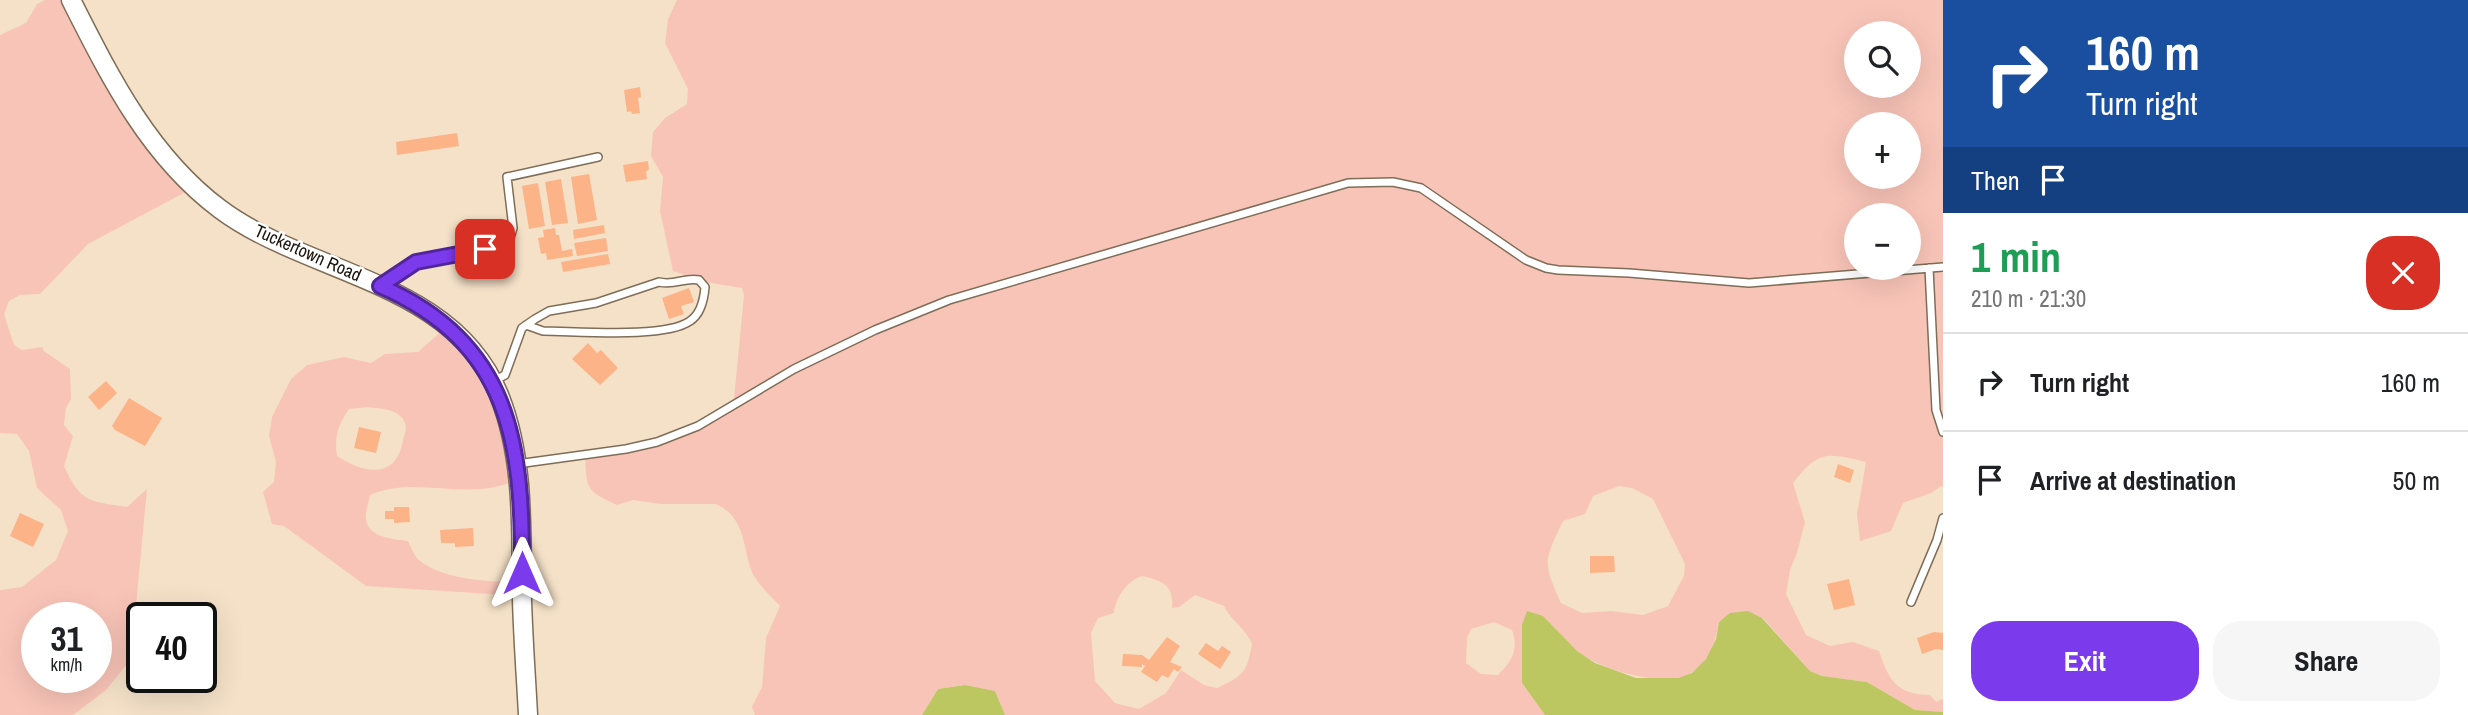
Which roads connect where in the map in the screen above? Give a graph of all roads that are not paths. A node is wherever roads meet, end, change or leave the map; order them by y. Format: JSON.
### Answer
{"nodes":[{"id":1,"x":71,"y":0,"type":"edge"},
{"id":2,"x":598,"y":157,"type":"dead end"},
{"id":3,"x":1943,"y":267,"type":"edge"},
{"id":4,"x":1929,"y":268,"type":"junction"},
{"id":5,"x":380,"y":286,"type":"junction"},
{"id":6,"x":526,"y":325,"type":"junction"},
{"id":7,"x":492,"y":381,"type":"junction"},
{"id":8,"x":1943,"y":432,"type":"edge"},
{"id":9,"x":516,"y":464,"type":"junction"},
{"id":10,"x":1943,"y":518,"type":"edge"},
{"id":11,"x":1911,"y":602,"type":"dead end"},
{"id":12,"x":528,"y":715,"type":"edge"}],
"edges":[{"from":1,"to":5,"type":"street","name":"Tuckertown Road"},
{"from":2,"to":5,"type":"lane"},
{"from":3,"to":4,"type":"lane"},
{"from":4,"to":8,"type":"lane"},
{"from":4,"to":9,"type":"lane"},
{"from":5,"to":7,"type":"street","name":"Tuckertown Road"},
{"from":6,"to":6,"type":"lane"},
{"from":6,"to":7,"type":"lane"},
{"from":7,"to":9,"type":"street","name":"Tuckertown Road"},
{"from":9,"to":12,"type":"street","name":"Tuckertown Road"},
{"from":10,"to":11,"type":"lane"}]}
